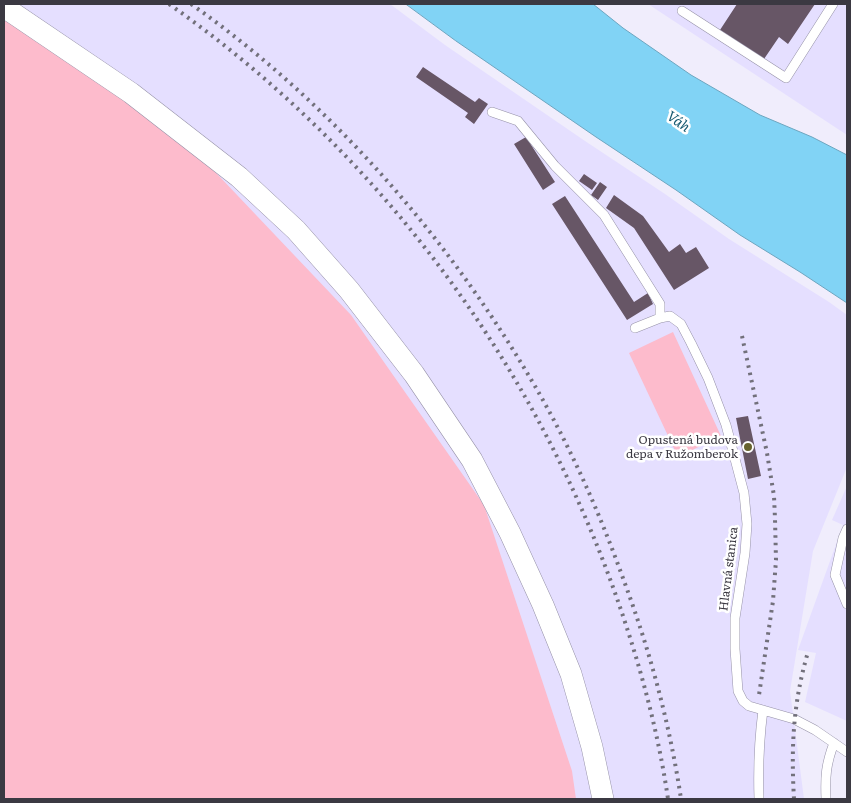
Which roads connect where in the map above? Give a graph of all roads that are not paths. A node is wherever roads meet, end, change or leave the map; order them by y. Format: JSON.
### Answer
{"nodes":[{"id":1,"x":833,"y":4,"type":"edge"},
{"id":2,"x":4,"y":8,"type":"edge"},
{"id":3,"x":682,"y":11,"type":"dead end"},
{"id":4,"x":492,"y":112,"type":"dead end"},
{"id":5,"x":660,"y":318,"type":"junction"},
{"id":6,"x":635,"y":328,"type":"dead end"},
{"id":7,"x":847,"y":529,"type":"edge"},
{"id":8,"x":847,"y":604,"type":"edge"},
{"id":9,"x":763,"y":710,"type":"junction"},
{"id":10,"x":834,"y":743,"type":"junction"},
{"id":11,"x":847,"y":752,"type":"edge"},
{"id":12,"x":603,"y":799,"type":"edge"},
{"id":13,"x":759,"y":799,"type":"edge"},
{"id":14,"x":826,"y":799,"type":"edge"}],
"edges":[{"from":1,"to":3,"type":"lane"},
{"from":2,"to":12,"type":"street"},
{"from":4,"to":5,"type":"lane"},
{"from":5,"to":6,"type":"lane"},
{"from":5,"to":9,"type":"lane","name":"Hlavná stanica"},
{"from":7,"to":8,"type":"lane"},
{"from":9,"to":10,"type":"lane","name":"Hlavná stanica"},
{"from":9,"to":13,"type":"lane"},
{"from":10,"to":11,"type":"lane","name":"Hlavná stanica"},
{"from":10,"to":14,"type":"lane"}]}
